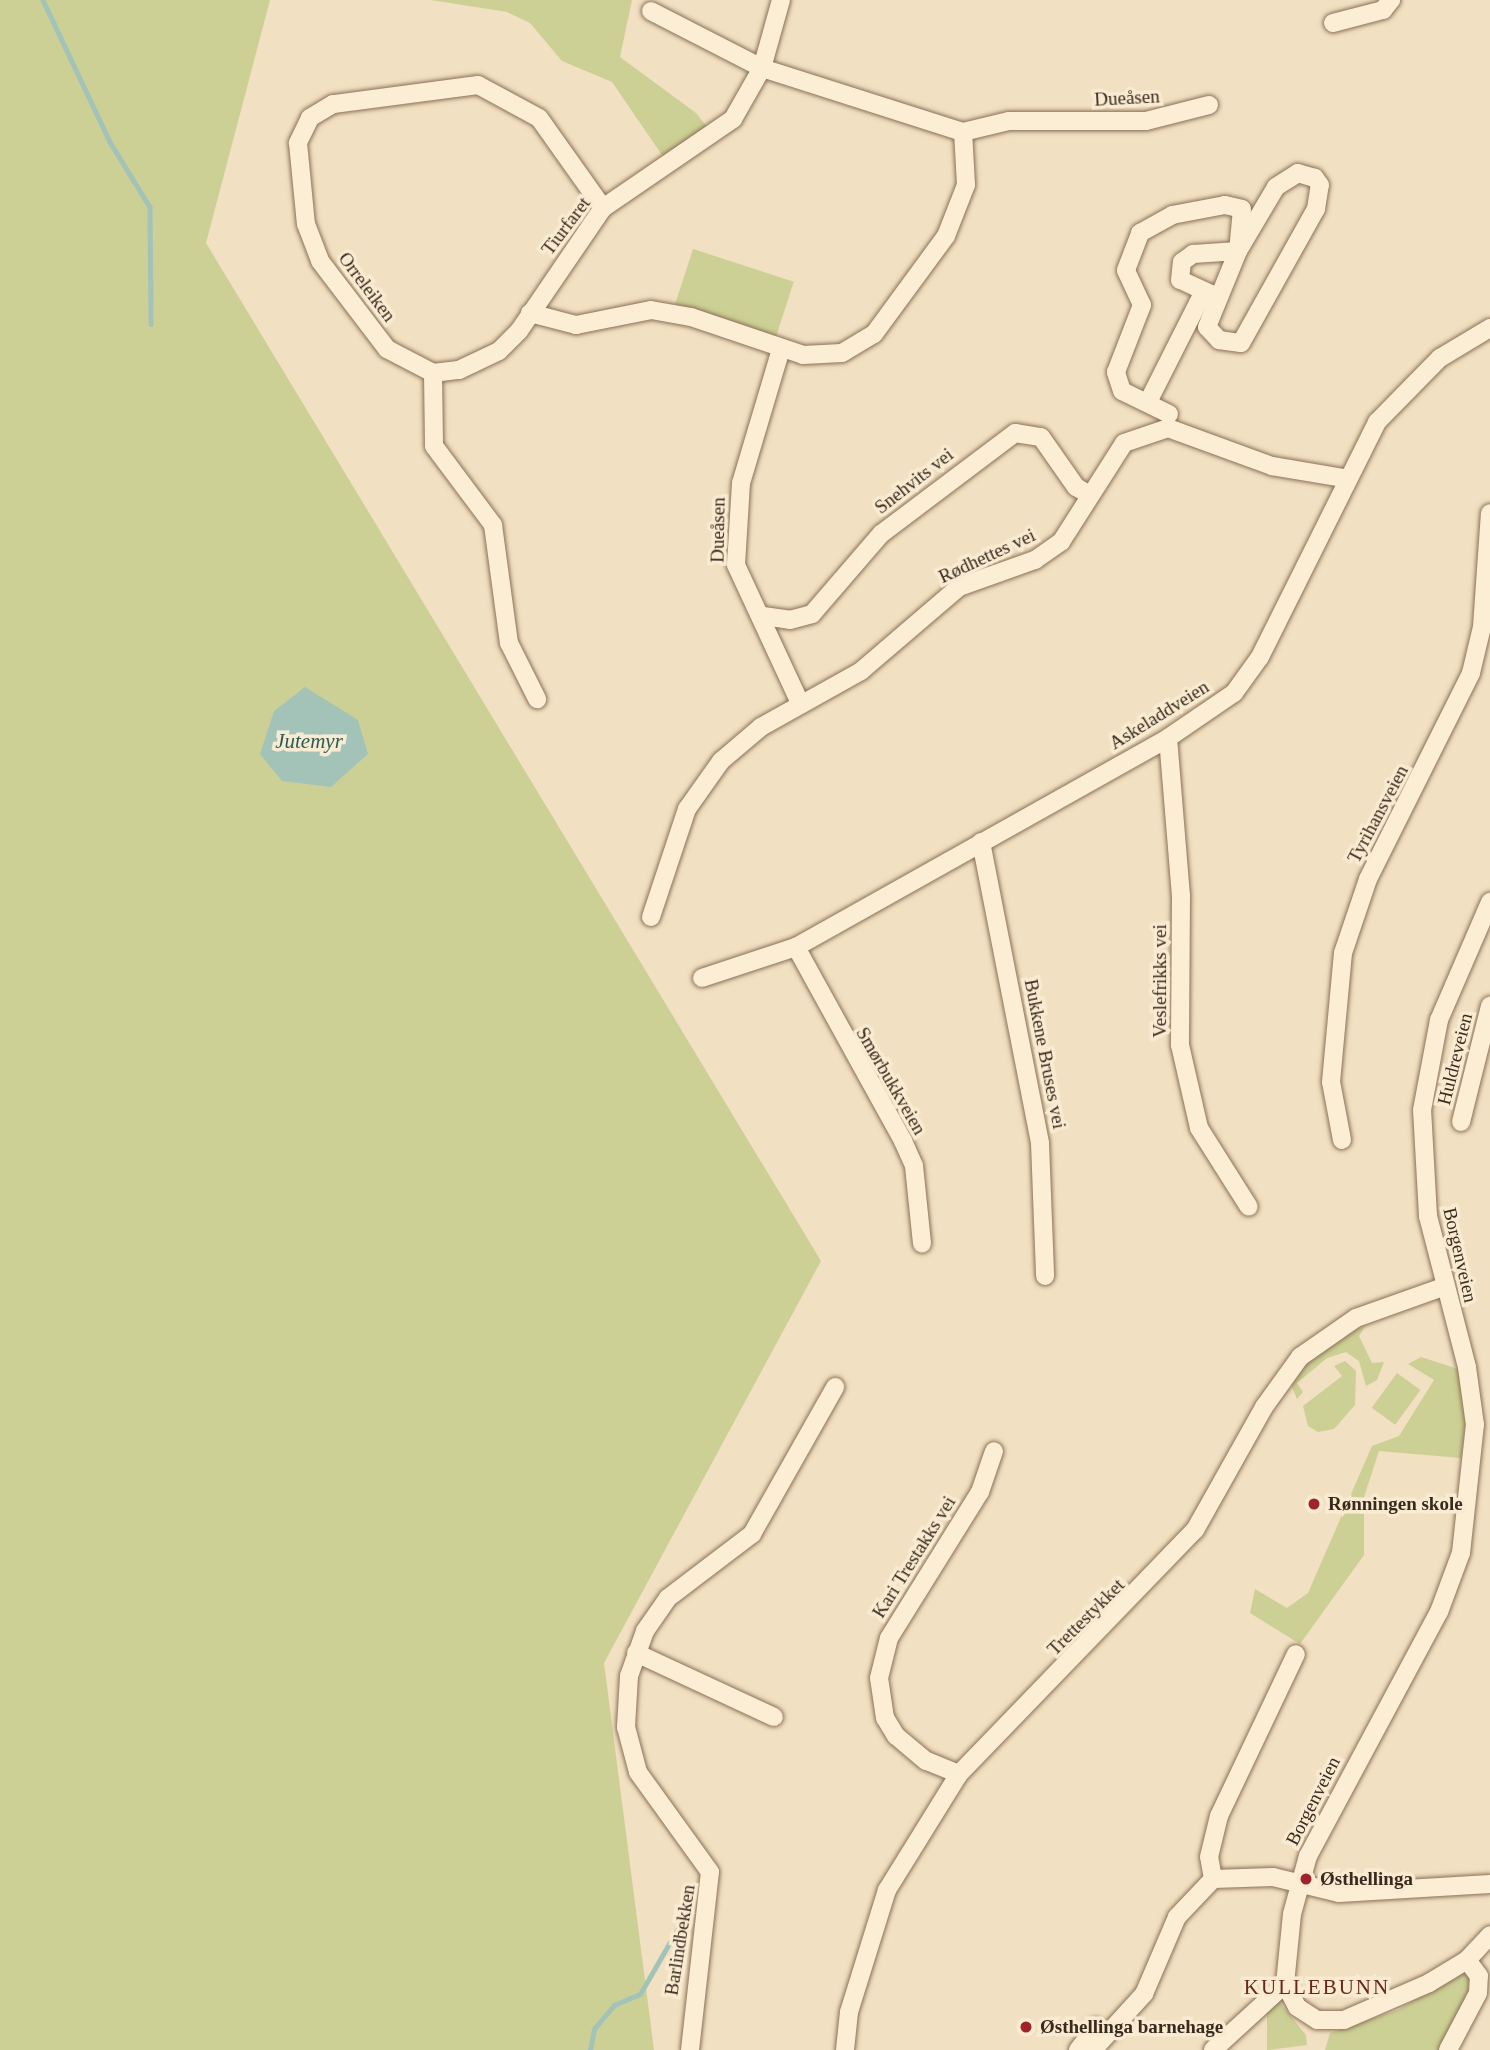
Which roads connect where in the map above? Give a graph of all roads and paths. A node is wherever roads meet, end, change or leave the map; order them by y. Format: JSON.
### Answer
{"nodes":[{"id":1,"x":781,"y":0,"type":"edge"},
{"id":2,"x":1391,"y":0,"type":"edge"},
{"id":3,"x":651,"y":11,"type":"dead end"},
{"id":4,"x":1333,"y":23,"type":"dead end"},
{"id":5,"x":762,"y":68,"type":"junction"},
{"id":6,"x":1209,"y":105,"type":"dead end"},
{"id":7,"x":963,"y":132,"type":"junction"},
{"id":8,"x":603,"y":208,"type":"junction"},
{"id":9,"x":1238,"y":251,"type":"junction"},
{"id":10,"x":1209,"y":294,"type":"junction"},
{"id":11,"x":530,"y":313,"type":"junction"},
{"id":12,"x":1490,"y":328,"type":"edge"},
{"id":13,"x":781,"y":349,"type":"junction"},
{"id":14,"x":433,"y":373,"type":"junction"},
{"id":15,"x":1148,"y":402,"type":"junction"},
{"id":16,"x":1169,"y":414,"type":"dead end"},
{"id":17,"x":1344,"y":478,"type":"junction"},
{"id":18,"x":1090,"y":495,"type":"junction"},
{"id":19,"x":1490,"y":513,"type":"edge"},
{"id":20,"x":763,"y":616,"type":"junction"},
{"id":21,"x":537,"y":699,"type":"dead end"},
{"id":22,"x":800,"y":703,"type":"junction"},
{"id":23,"x":1168,"y":738,"type":"junction"},
{"id":24,"x":981,"y":842,"type":"junction"},
{"id":25,"x":1490,"y":902,"type":"edge"},
{"id":26,"x":651,"y":917,"type":"dead end"},
{"id":27,"x":796,"y":947,"type":"junction"},
{"id":28,"x":702,"y":978,"type":"dead end"},
{"id":29,"x":1490,"y":1006,"type":"edge"},
{"id":30,"x":1461,"y":1122,"type":"dead end"},
{"id":31,"x":1342,"y":1140,"type":"dead end"},
{"id":32,"x":1249,"y":1207,"type":"dead end"},
{"id":33,"x":922,"y":1244,"type":"dead end"},
{"id":34,"x":1045,"y":1276,"type":"dead end"},
{"id":35,"x":1443,"y":1286,"type":"junction"},
{"id":36,"x":835,"y":1387,"type":"dead end"},
{"id":37,"x":994,"y":1451,"type":"dead end"},
{"id":38,"x":636,"y":1653,"type":"junction"},
{"id":39,"x":1296,"y":1654,"type":"dead end"},
{"id":40,"x":774,"y":1717,"type":"dead end"},
{"id":41,"x":959,"y":1774,"type":"junction"},
{"id":42,"x":1213,"y":1879,"type":"junction"},
{"id":43,"x":1298,"y":1882,"type":"junction"},
{"id":44,"x":1490,"y":1884,"type":"edge"},
{"id":45,"x":1490,"y":1935,"type":"edge"},
{"id":46,"x":1467,"y":1960,"type":"junction"},
{"id":47,"x":1285,"y":1984,"type":"junction"},
{"id":48,"x":1144,"y":1994,"type":"junction"},
{"id":49,"x":690,"y":2050,"type":"edge"},
{"id":50,"x":845,"y":2050,"type":"edge"},
{"id":51,"x":1078,"y":2050,"type":"edge"},
{"id":52,"x":1093,"y":2050,"type":"edge"},
{"id":53,"x":1213,"y":2050,"type":"edge"},
{"id":54,"x":1448,"y":2050,"type":"edge"}],
"edges":[{"from":1,"to":5,"type":"street","name":"Tiurfaret"},
{"from":2,"to":4,"type":"street"},
{"from":3,"to":5,"type":"street"},
{"from":5,"to":7,"type":"street"},
{"from":5,"to":8,"type":"street","name":"Tiurfaret"},
{"from":6,"to":7,"type":"street","name":"Dueåsen"},
{"from":7,"to":13,"type":"street"},
{"from":8,"to":11,"type":"street","name":"Tiurfaret"},
{"from":8,"to":14,"type":"street","name":"Orreleiken"},
{"from":9,"to":10,"type":"street"},
{"from":9,"to":10,"type":"street"},
{"from":9,"to":10,"type":"street"},
{"from":9,"to":15,"type":"street"},
{"from":10,"to":15,"type":"street"},
{"from":11,"to":13,"type":"street"},
{"from":11,"to":14,"type":"street","name":"Tiurfaret"},
{"from":12,"to":17,"type":"street","name":"Askeladdveien"},
{"from":13,"to":20,"type":"street","name":"Dueåsen"},
{"from":14,"to":21,"type":"street"},
{"from":15,"to":16,"type":"street"},
{"from":17,"to":18,"type":"street","name":"Rødhettes vei"},
{"from":17,"to":23,"type":"street","name":"Askeladdveien"},
{"from":18,"to":20,"type":"street","name":"Snehvits vei"},
{"from":18,"to":22,"type":"street","name":"Rødhettes vei"},
{"from":19,"to":31,"type":"street","name":"Tyrihansveien"},
{"from":20,"to":22,"type":"street","name":"Dueåsen"},
{"from":22,"to":26,"type":"street","name":"Rødhettes vei"},
{"from":23,"to":24,"type":"street","name":"Askeladdveien"},
{"from":23,"to":32,"type":"street","name":"Veslefrikks vei"},
{"from":24,"to":27,"type":"street","name":"Askeladdveien"},
{"from":24,"to":34,"type":"street","name":"Bukkene Bruses vei"},
{"from":25,"to":35,"type":"street","name":"Borgenveien"},
{"from":27,"to":28,"type":"street","name":"Askeladdveien"},
{"from":27,"to":33,"type":"street","name":"Smørbukkveien"},
{"from":29,"to":30,"type":"street","name":"Huldreveien"},
{"from":35,"to":41,"type":"street","name":"Trettestykket"},
{"from":35,"to":43,"type":"street","name":"Borgenveien"},
{"from":36,"to":38,"type":"street","name":"Barlindbekken"},
{"from":37,"to":41,"type":"street","name":"Kari Trestakks vei"},
{"from":38,"to":40,"type":"street"},
{"from":38,"to":49,"type":"street","name":"Barlindbekken"},
{"from":39,"to":42,"type":"street"},
{"from":41,"to":50,"type":"street","name":"Trettestykket"},
{"from":42,"to":43,"type":"street"},
{"from":42,"to":48,"type":"street"},
{"from":43,"to":44,"type":"street"},
{"from":43,"to":47,"type":"street","name":"Borgenveien"},
{"from":45,"to":46,"type":"street"},
{"from":46,"to":47,"type":"street"},
{"from":46,"to":54,"type":"street"},
{"from":47,"to":53,"type":"street"},
{"from":48,"to":51,"type":"street"},
{"from":48,"to":52,"type":"street"}]}
